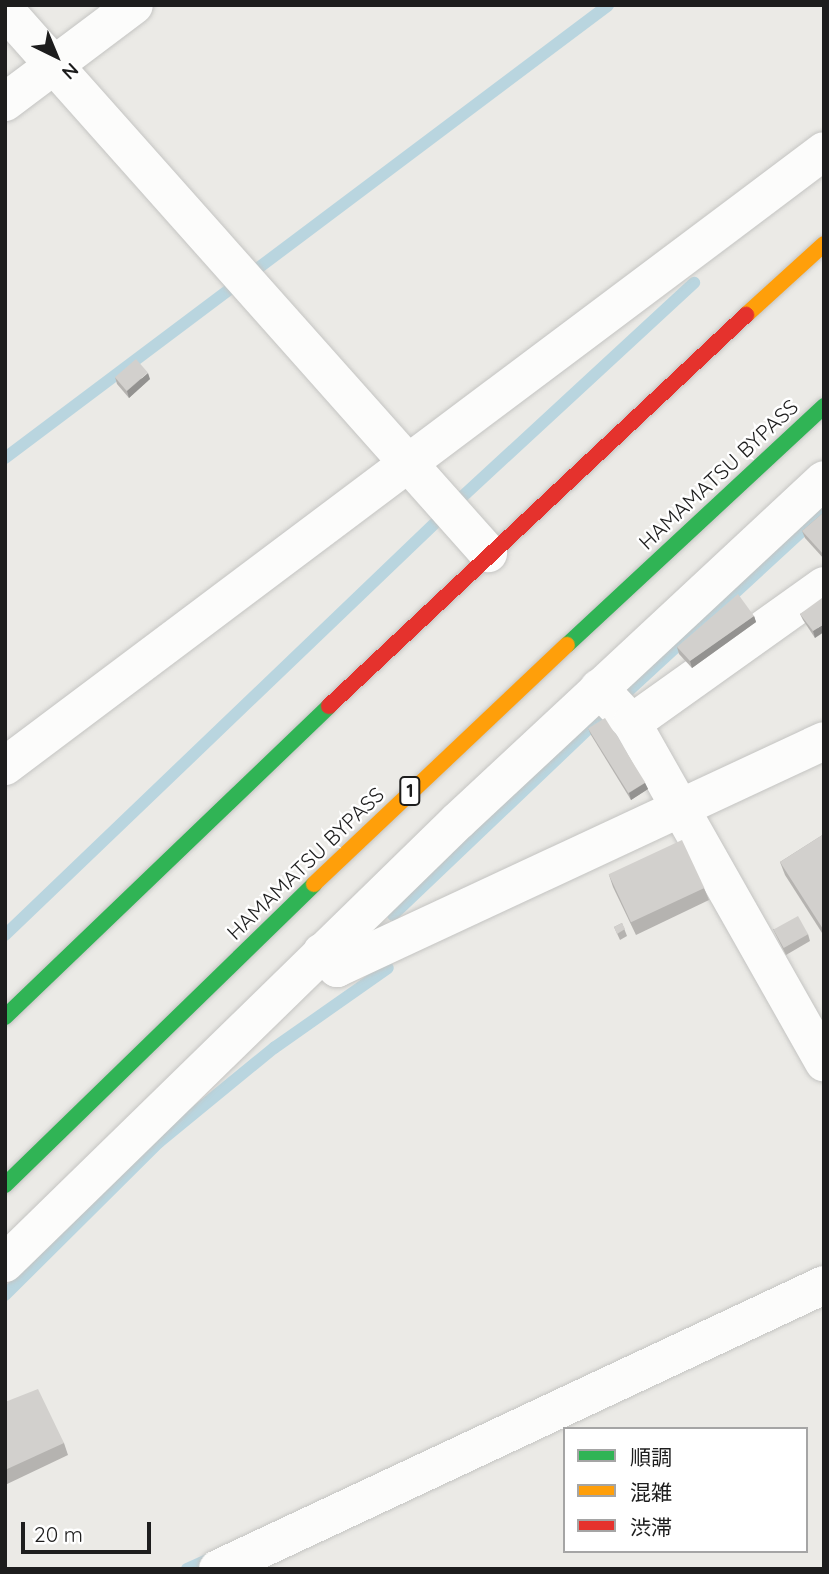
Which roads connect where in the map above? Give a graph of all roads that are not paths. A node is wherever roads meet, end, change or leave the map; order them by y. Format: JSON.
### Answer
{"nodes":[{"id":1,"x":134,"y":5,"type":"edge"},
{"id":2,"x":5,"y":10,"type":"edge"},
{"id":3,"x":54,"y":65,"type":"junction"},
{"id":4,"x":5,"y":102,"type":"edge"},
{"id":5,"x":824,"y":151,"type":"edge"},
{"id":6,"x":824,"y":244,"type":"edge"},
{"id":7,"x":824,"y":405,"type":"edge"},
{"id":8,"x":407,"y":464,"type":"junction"},
{"id":9,"x":824,"y":480,"type":"edge"},
{"id":10,"x":488,"y":553,"type":"junction"},
{"id":11,"x":824,"y":586,"type":"edge"},
{"id":12,"x":600,"y":688,"type":"junction"},
{"id":13,"x":632,"y":723,"type":"junction"},
{"id":14,"x":824,"y":741,"type":"edge"},
{"id":15,"x":5,"y":766,"type":"edge"},
{"id":16,"x":680,"y":807,"type":"junction"},
{"id":17,"x":322,"y":952,"type":"junction"},
{"id":18,"x":812,"y":1015,"type":"edge"},
{"id":19,"x":5,"y":1017,"type":"edge"},
{"id":20,"x":824,"y":1063,"type":"edge"},
{"id":21,"x":5,"y":1185,"type":"edge"},
{"id":22,"x":5,"y":1264,"type":"edge"},
{"id":23,"x":824,"y":1285,"type":"edge"},
{"id":24,"x":218,"y":1569,"type":"edge"}],
"edges":[{"from":1,"to":3,"type":"street"},
{"from":2,"to":3,"type":"street"},
{"from":3,"to":4,"type":"street"},
{"from":3,"to":8,"type":"street"},
{"from":5,"to":8,"type":"street"},
{"from":6,"to":10,"type":"highway"},
{"from":7,"to":21,"type":"highway","name":"HAMAMATSU BYPASS","number":"1"},
{"from":8,"to":10,"type":"street"},
{"from":8,"to":15,"type":"street"},
{"from":9,"to":12,"type":"street"},
{"from":10,"to":19,"type":"highway"},
{"from":11,"to":13,"type":"street"},
{"from":12,"to":13,"type":"street"},
{"from":12,"to":17,"type":"street"},
{"from":13,"to":16,"type":"street"},
{"from":14,"to":16,"type":"street"},
{"from":16,"to":17,"type":"street"},
{"from":16,"to":18,"type":"street"},
{"from":17,"to":22,"type":"street"},
{"from":18,"to":20,"type":"street"},
{"from":23,"to":24,"type":"street"}]}
